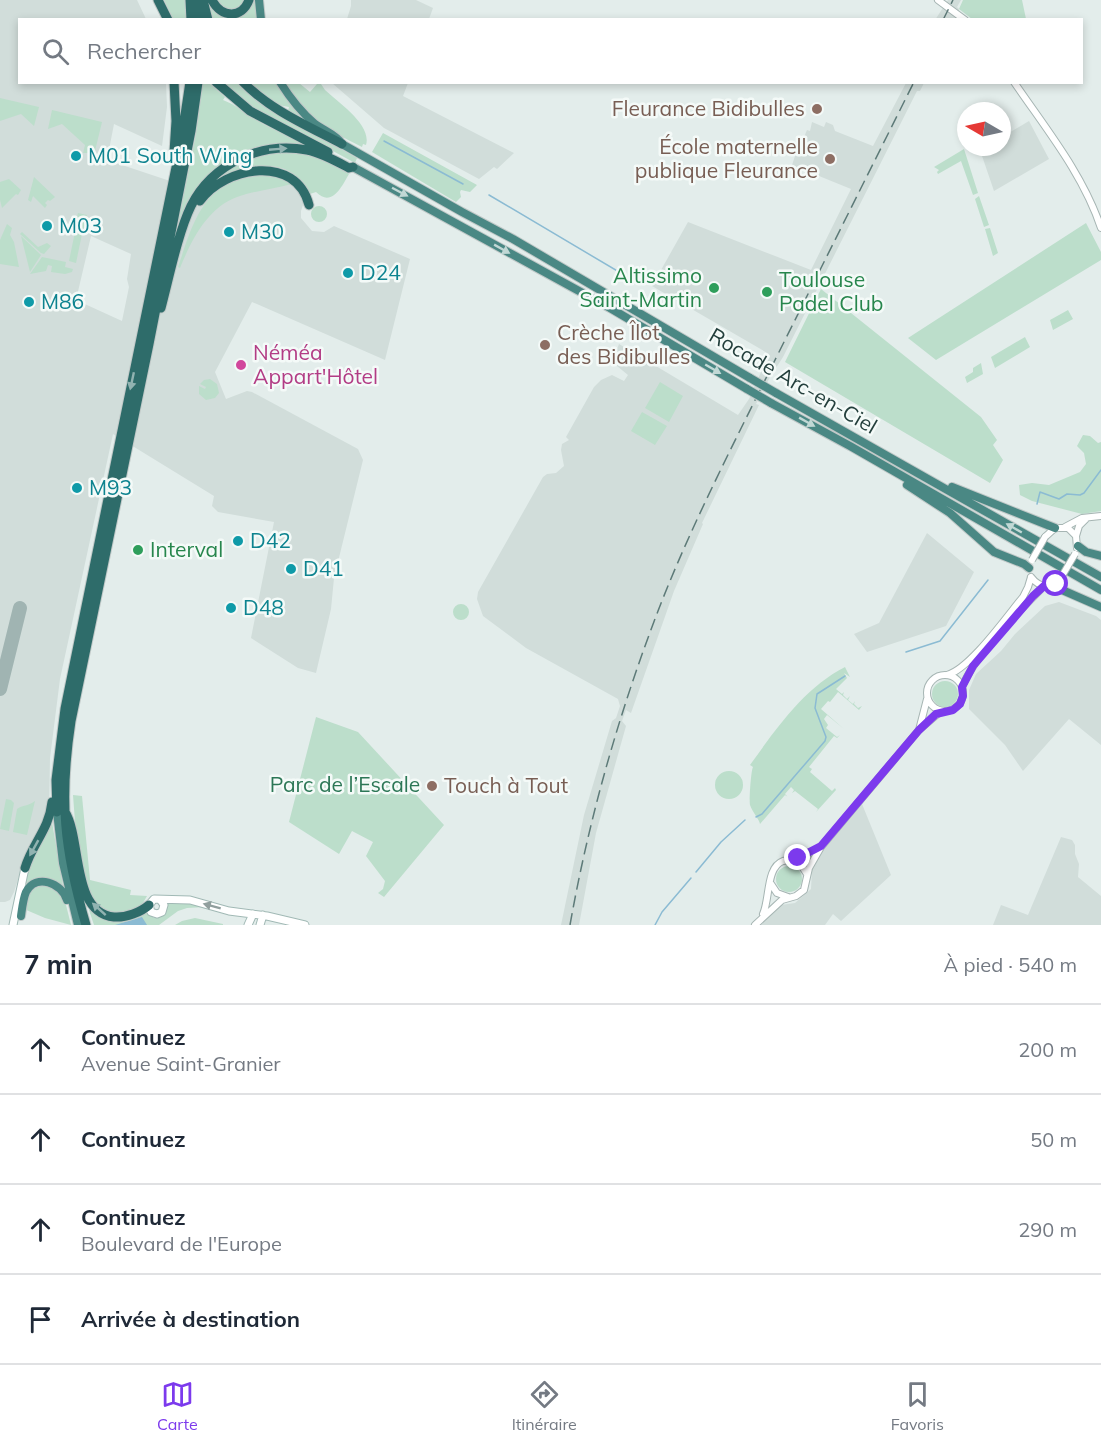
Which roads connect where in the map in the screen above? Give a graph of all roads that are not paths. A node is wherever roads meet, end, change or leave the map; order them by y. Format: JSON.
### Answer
{"nodes":[{"id":1,"x":157,"y":0,"type":"edge"},
{"id":2,"x":190,"y":0,"type":"edge"},
{"id":3,"x":198,"y":0,"type":"edge"},
{"id":4,"x":203,"y":0,"type":"edge"},
{"id":5,"x":212,"y":0,"type":"edge"},
{"id":6,"x":249,"y":0,"type":"edge"},
{"id":7,"x":259,"y":0,"type":"edge"},
{"id":8,"x":938,"y":0,"type":"edge"},
{"id":9,"x":160,"y":18,"type":"edge"},
{"id":10,"x":168,"y":18,"type":"edge"},
{"id":11,"x":191,"y":18,"type":"edge"},
{"id":12,"x":199,"y":18,"type":"edge"},
{"id":13,"x":208,"y":18,"type":"edge"},
{"id":14,"x":261,"y":18,"type":"edge"},
{"id":15,"x":962,"y":18,"type":"edge"},
{"id":16,"x":174,"y":84,"type":"edge"},
{"id":17,"x":190,"y":84,"type":"edge"},
{"id":18,"x":198,"y":84,"type":"edge"},
{"id":19,"x":218,"y":84,"type":"edge"},
{"id":20,"x":245,"y":84,"type":"edge"},
{"id":21,"x":281,"y":84,"type":"edge"},
{"id":22,"x":1015,"y":84,"type":"edge"},
{"id":23,"x":342,"y":144,"type":"junction"},
{"id":24,"x":357,"y":169,"type":"junction"},
{"id":25,"x":309,"y":205,"type":"dead end"},
{"id":26,"x":165,"y":220,"type":"junction"},
{"id":27,"x":1101,"y":228,"type":"edge"},
{"id":28,"x":175,"y":259,"type":"junction"},
{"id":29,"x":150,"y":344,"type":"junction"},
{"id":30,"x":843,"y":442,"type":"junction"},
{"id":31,"x":911,"y":468,"type":"junction"},
{"id":32,"x":1101,"y":516,"type":"edge"},
{"id":33,"x":1088,"y":517,"type":"junction"},
{"id":34,"x":1055,"y":528,"type":"junction"},
{"id":35,"x":1065,"y":528,"type":"junction"},
{"id":36,"x":1076,"y":536,"type":"junction"},
{"id":37,"x":1076,"y":550,"type":"junction"},
{"id":38,"x":1101,"y":556,"type":"edge"},
{"id":39,"x":1031,"y":568,"type":"junction"},
{"id":40,"x":1101,"y":577,"type":"edge"},
{"id":41,"x":1048,"y":586,"type":"junction"},
{"id":42,"x":1101,"y":590,"type":"edge"},
{"id":43,"x":1101,"y":607,"type":"edge"},
{"id":44,"x":947,"y":675,"type":"junction"},
{"id":45,"x":962,"y":687,"type":"junction"},
{"id":46,"x":927,"y":698,"type":"junction"},
{"id":47,"x":941,"y":711,"type":"junction"},
{"id":48,"x":919,"y":730,"type":"junction"},
{"id":49,"x":61,"y":731,"type":"junction"},
{"id":50,"x":60,"y":811,"type":"junction"},
{"id":51,"x":821,"y":846,"type":"junction"},
{"id":52,"x":790,"y":860,"type":"junction"},
{"id":53,"x":25,"y":868,"type":"joint"},
{"id":54,"x":807,"y":874,"type":"junction"},
{"id":55,"x":771,"y":884,"type":"junction"},
{"id":56,"x":788,"y":897,"type":"junction"},
{"id":57,"x":161,"y":901,"type":"junction"},
{"id":58,"x":149,"y":904,"type":"junction"},
{"id":59,"x":75,"y":913,"type":"junction"},
{"id":60,"x":253,"y":914,"type":"junction"},
{"id":61,"x":266,"y":916,"type":"junction"},
{"id":62,"x":762,"y":917,"type":"junction"},
{"id":63,"x":20,"y":920,"type":"edge"},
{"id":64,"x":13,"y":925,"type":"edge"},
{"id":65,"x":78,"y":925,"type":"edge"},
{"id":66,"x":86,"y":925,"type":"edge"},
{"id":67,"x":248,"y":925,"type":"edge"},
{"id":68,"x":254,"y":925,"type":"edge"},
{"id":69,"x":260,"y":925,"type":"edge"},
{"id":70,"x":305,"y":925,"type":"edge"},
{"id":71,"x":755,"y":925,"type":"edge"}],
"edges":[{"from":1,"to":9,"type":"highway"},
{"from":1,"to":10,"type":"highway"},
{"from":2,"to":11,"type":"highway"},
{"from":3,"to":12,"type":"highway"},
{"from":4,"to":13,"type":"highway"},
{"from":5,"to":6,"type":"highway"},
{"from":7,"to":14,"type":"highway"},
{"from":8,"to":15,"type":"street"},
{"from":16,"to":26,"type":"highway"},
{"from":17,"to":26,"type":"highway"},
{"from":18,"to":29,"type":"highway"},
{"from":19,"to":24,"type":"highway"},
{"from":20,"to":23,"type":"highway"},
{"from":21,"to":23,"type":"highway","name":"Rocade Arc-en-Ciel"},
{"from":22,"to":27,"type":"street"},
{"from":23,"to":31,"type":"highway","name":"Rocade Arc-en-Ciel","bridge":true},
{"from":28,"to":24,"type":"highway","one_way":true},
{"from":24,"to":30,"type":"highway","name":"Rocade Arc-en-Ciel","one_way":true,"bridge":true},
{"from":25,"to":28,"type":"highway"},
{"from":26,"to":49,"type":"highway","one_way":true},
{"from":28,"to":29,"type":"highway"},
{"from":29,"to":50,"type":"highway"},
{"from":30,"to":39,"type":"highway"},
{"from":30,"to":42,"type":"highway","name":"Rocade Arc-en-Ciel"},
{"from":31,"to":34,"type":"highway"},
{"from":40,"to":31,"type":"highway","name":"Rocade Arc-en-Ciel","one_way":true},
{"from":32,"to":33,"type":"street"},
{"from":33,"to":35,"type":"street"},
{"from":33,"to":36,"type":"street"},
{"from":34,"to":35,"type":"street"},
{"from":34,"to":39,"type":"street","bridge":true},
{"from":35,"to":36,"type":"street"},
{"from":36,"to":37,"type":"street"},
{"from":37,"to":38,"type":"highway"},
{"from":37,"to":41,"type":"street","bridge":true},
{"from":39,"to":41,"type":"street"},
{"from":39,"to":44,"type":"street"},
{"from":41,"to":43,"type":"highway"},
{"from":41,"to":45,"type":"street"},
{"from":44,"to":45,"type":"street"},
{"from":44,"to":46,"type":"street"},
{"from":45,"to":47,"type":"street"},
{"from":46,"to":47,"type":"street"},
{"from":46,"to":48,"type":"street"},
{"from":47,"to":48,"type":"street"},
{"from":48,"to":51,"type":"street"},
{"from":49,"to":50,"type":"highway"},
{"from":49,"to":53,"type":"highway","one_way":true},
{"from":58,"to":50,"type":"highway","one_way":true},
{"from":50,"to":59,"type":"highway"},
{"from":50,"to":66,"type":"highway"},
{"from":51,"to":52,"type":"street"},
{"from":51,"to":54,"type":"street"},
{"from":52,"to":54,"type":"street"},
{"from":52,"to":55,"type":"street"},
{"from":53,"to":64,"type":"main road"},
{"from":54,"to":56,"type":"street"},
{"from":55,"to":56,"type":"street"},
{"from":55,"to":62,"type":"street"},
{"from":56,"to":62,"type":"street"},
{"from":57,"to":58,"type":"main road"},
{"from":57,"to":58,"type":"main road"},
{"from":60,"to":57,"type":"main road","one_way":true},
{"from":59,"to":63,"type":"highway"},
{"from":59,"to":65,"type":"highway"},
{"from":60,"to":61,"type":"main road"},
{"from":60,"to":67,"type":"main road"},
{"from":60,"to":68,"type":"main road"},
{"from":61,"to":69,"type":"main road"},
{"from":61,"to":70,"type":"main road"},
{"from":62,"to":71,"type":"street"}]}
